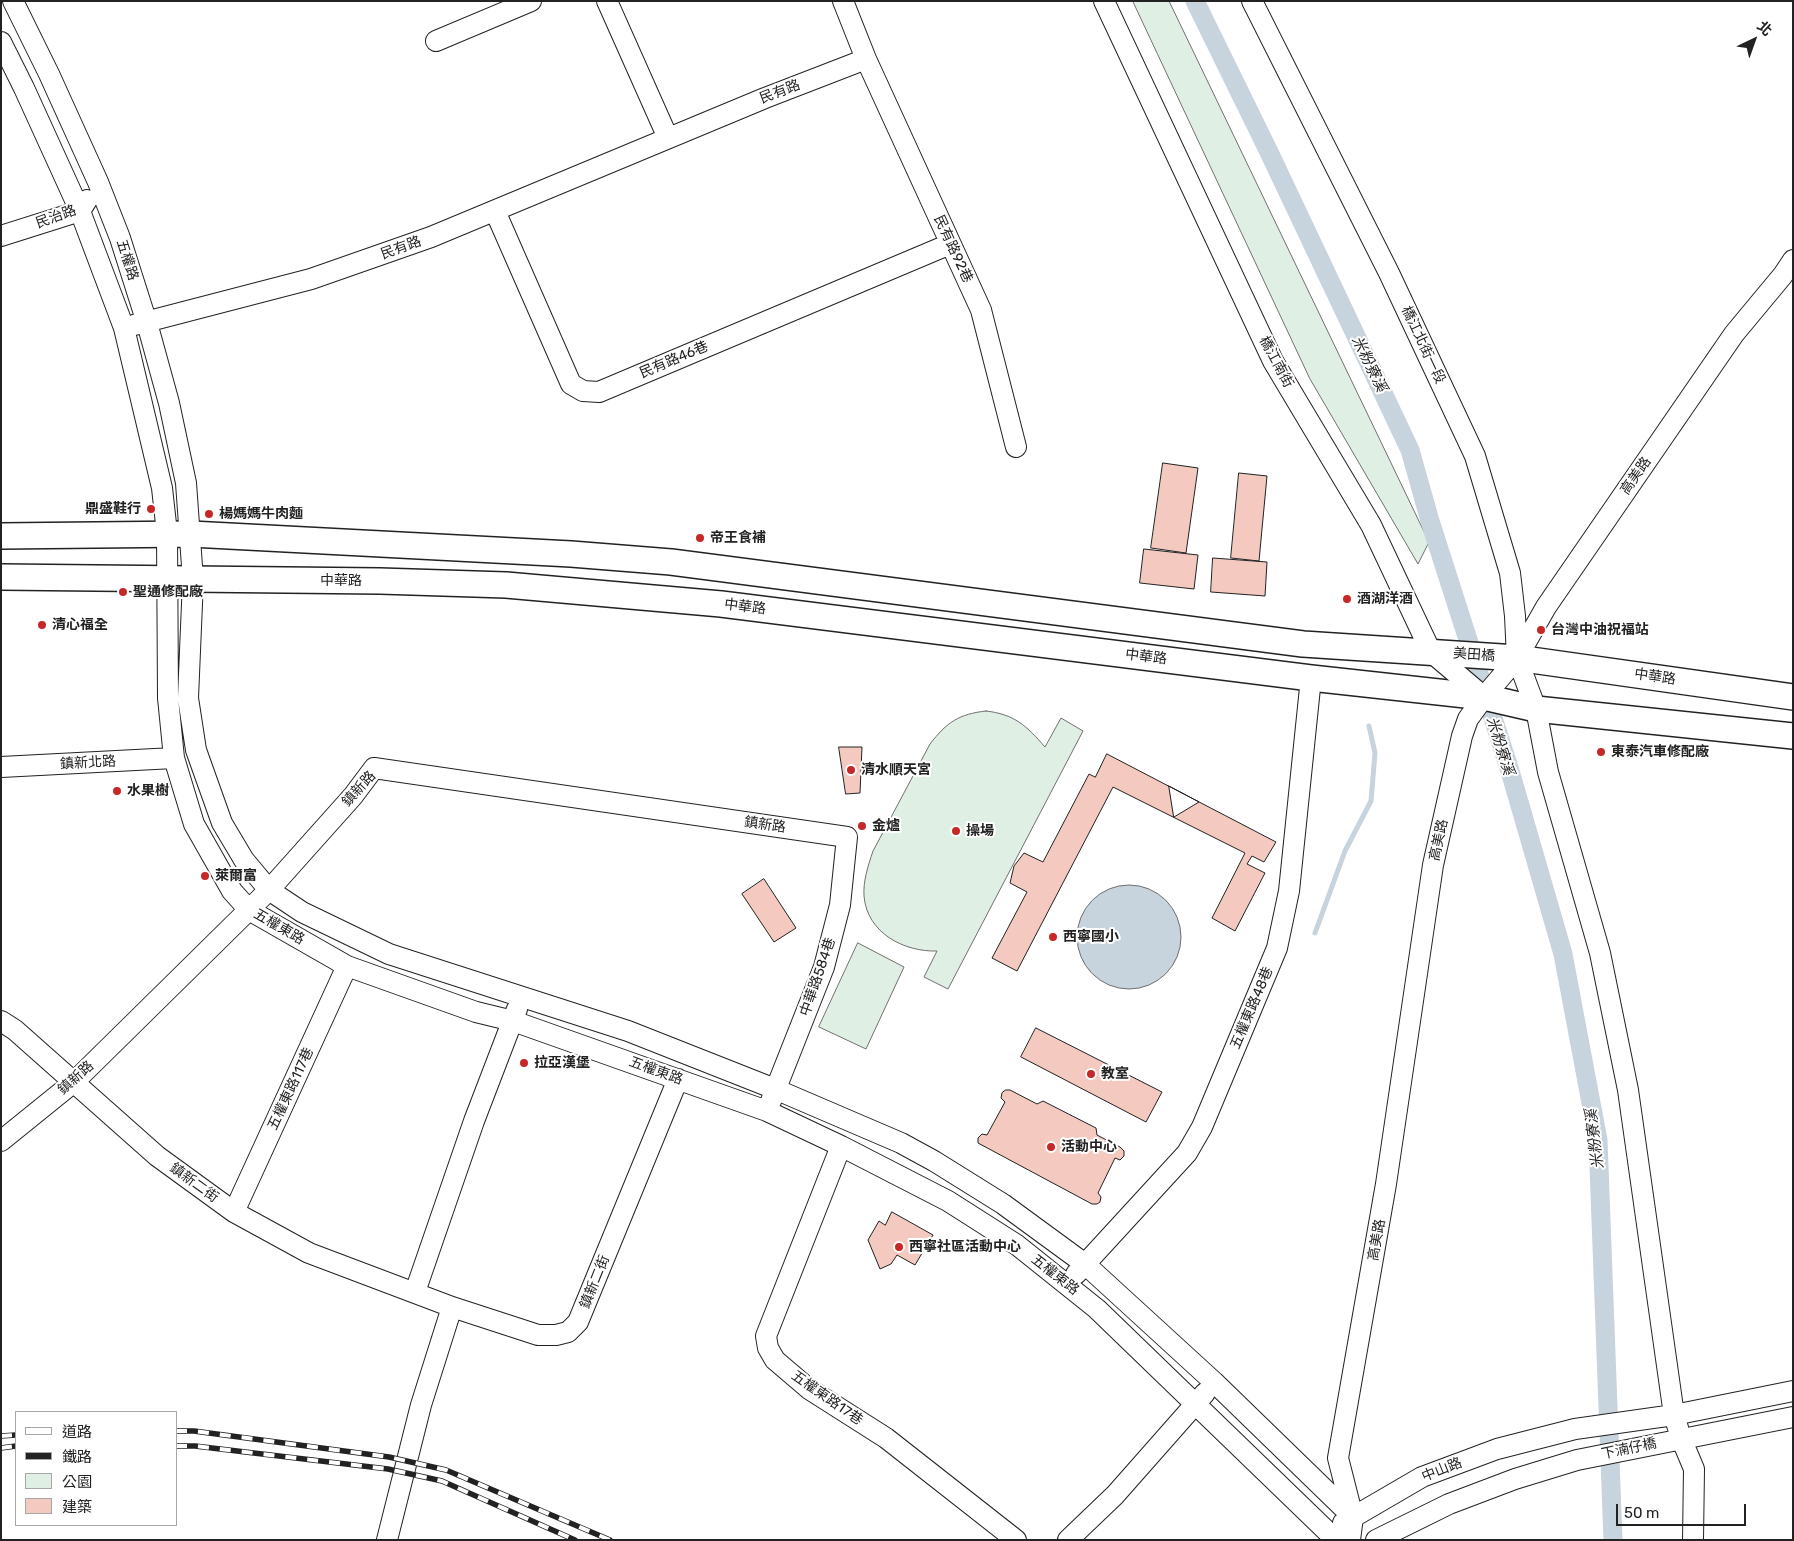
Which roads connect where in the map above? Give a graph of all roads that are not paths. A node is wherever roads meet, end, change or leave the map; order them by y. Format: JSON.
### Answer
{"nodes":[{"id":1,"x":13,"y":1,"type":"edge"},
{"id":2,"x":531,"y":1,"type":"edge"},
{"id":3,"x":607,"y":1,"type":"edge"},
{"id":4,"x":843,"y":1,"type":"edge"},
{"id":5,"x":1104,"y":1,"type":"edge"},
{"id":6,"x":1252,"y":1,"type":"edge"},
{"id":7,"x":436,"y":41,"type":"dead end"},
{"id":8,"x":1,"y":42,"type":"edge"},
{"id":9,"x":866,"y":59,"type":"junction"},
{"id":10,"x":668,"y":138,"type":"junction"},
{"id":11,"x":98,"y":182,"type":"junction"},
{"id":12,"x":80,"y":211,"type":"junction"},
{"id":13,"x":495,"y":211,"type":"junction"},
{"id":14,"x":1,"y":236,"type":"edge"},
{"id":15,"x":950,"y":244,"type":"junction"},
{"id":16,"x":1793,"y":260,"type":"edge"},
{"id":17,"x":147,"y":323,"type":"junction"},
{"id":18,"x":124,"y":328,"type":"junction"},
{"id":19,"x":1016,"y":447,"type":"dead end"},
{"id":20,"x":179,"y":534,"type":"junction"},
{"id":21,"x":1,"y":536,"type":"edge"},
{"id":22,"x":1,"y":577,"type":"edge"},
{"id":23,"x":166,"y":579,"type":"junction"},
{"id":24,"x":193,"y":580,"type":"junction"},
{"id":25,"x":1431,"y":652,"type":"junction"},
{"id":26,"x":1515,"y":659,"type":"junction"},
{"id":27,"x":1311,"y":678,"type":"junction"},
{"id":28,"x":1484,"y":697,"type":"junction"},
{"id":29,"x":1793,"y":697,"type":"edge"},
{"id":30,"x":1536,"y":709,"type":"junction"},
{"id":31,"x":1793,"y":736,"type":"edge"},
{"id":32,"x":174,"y":758,"type":"junction"},
{"id":33,"x":1,"y":768,"type":"edge"},
{"id":34,"x":847,"y":837,"type":"joint"},
{"id":35,"x":269,"y":890,"type":"junction"},
{"id":36,"x":249,"y":910,"type":"junction"},
{"id":37,"x":347,"y":966,"type":"junction"},
{"id":38,"x":520,"y":997,"type":"junction"},
{"id":39,"x":1,"y":1021,"type":"edge"},
{"id":40,"x":513,"y":1021,"type":"junction"},
{"id":41,"x":678,"y":1079,"type":"junction"},
{"id":42,"x":74,"y":1082,"type":"junction"},
{"id":43,"x":775,"y":1089,"type":"junction"},
{"id":44,"x":767,"y":1112,"type":"junction"},
{"id":45,"x":1,"y":1140,"type":"edge"},
{"id":46,"x":841,"y":1146,"type":"junction"},
{"id":47,"x":234,"y":1212,"type":"junction"},
{"id":48,"x":1085,"y":1264,"type":"junction"},
{"id":49,"x":1068,"y":1284,"type":"junction"},
{"id":50,"x":414,"y":1292,"type":"junction"},
{"id":51,"x":452,"y":1306,"type":"junction"},
{"id":52,"x":1214,"y":1382,"type":"junction"},
{"id":53,"x":1793,"y":1390,"type":"edge"},
{"id":54,"x":1196,"y":1404,"type":"junction"},
{"id":55,"x":1674,"y":1415,"type":"junction"},
{"id":56,"x":1793,"y":1417,"type":"edge"},
{"id":57,"x":1575,"y":1429,"type":"joint"},
{"id":58,"x":1681,"y":1438,"type":"junction"},
{"id":59,"x":1353,"y":1517,"type":"junction"},
{"id":60,"x":1328,"y":1537,"type":"edge"},
{"id":61,"x":387,"y":1540,"type":"edge"},
{"id":62,"x":1016,"y":1540,"type":"edge"},
{"id":63,"x":1068,"y":1540,"type":"edge"},
{"id":64,"x":1350,"y":1540,"type":"edge"},
{"id":65,"x":1376,"y":1540,"type":"edge"},
{"id":66,"x":1693,"y":1540,"type":"edge"}],
"edges":[{"from":1,"to":11,"type":"street","name":"五權路"},
{"from":2,"to":7,"type":"street"},
{"from":3,"to":10,"type":"street"},
{"from":4,"to":9,"type":"street","name":"民有路92巷"},
{"from":5,"to":25,"type":"street","name":"橋江南街"},
{"from":6,"to":26,"type":"street","name":"橋江北街一段"},
{"from":8,"to":12,"type":"street","name":"五權路"},
{"from":9,"to":10,"type":"street","name":"民有路"},
{"from":9,"to":15,"type":"street","name":"民有路92巷"},
{"from":10,"to":13,"type":"street","name":"民有路"},
{"from":11,"to":12,"type":"street","name":"民治路"},
{"from":11,"to":17,"type":"street","name":"五權路"},
{"from":12,"to":14,"type":"street","name":"民治路"},
{"from":12,"to":18,"type":"street","name":"五權路"},
{"from":13,"to":15,"type":"street","name":"民有路46巷"},
{"from":13,"to":17,"type":"street","name":"民有路"},
{"from":15,"to":19,"type":"street","name":"民有路92巷"},
{"from":16,"to":26,"type":"street","name":"高美路"},
{"from":17,"to":18,"type":"street","name":"民有路"},
{"from":17,"to":20,"type":"street","name":"五權路"},
{"from":18,"to":20,"type":"street","name":"五權路"},
{"from":20,"to":21,"type":"main road"},
{"from":20,"to":23,"type":"street","name":"五權東路"},
{"from":20,"to":24,"type":"street","name":"五權東路"},
{"from":20,"to":25,"type":"main road"},
{"from":22,"to":23,"type":"main road","name":"中華路"},
{"from":23,"to":24,"type":"main road","name":"中華路"},
{"from":23,"to":32,"type":"street","name":"五權東路"},
{"from":24,"to":27,"type":"main road","name":"中華路"},
{"from":24,"to":35,"type":"street","name":"五權東路"},
{"from":25,"to":26,"type":"main road","name":"美田橋"},
{"from":25,"to":28,"type":"street","name":"橋江南街"},
{"from":26,"to":28,"type":"street","name":"高美路"},
{"from":26,"to":29,"type":"main road","name":"中華路"},
{"from":26,"to":30,"type":"street","name":"橋江北街一段"},
{"from":27,"to":28,"type":"main road","name":"中華路"},
{"from":27,"to":48,"type":"street","name":"五權東路48巷"},
{"from":28,"to":30,"type":"main road"},
{"from":28,"to":59,"type":"street","name":"高美路"},
{"from":30,"to":31,"type":"main road"},
{"from":30,"to":55,"type":"street","name":"橋江北街一段"},
{"from":32,"to":33,"type":"street","name":"鎮新北路"},
{"from":32,"to":36,"type":"street","name":"五權東路"},
{"from":34,"to":35,"type":"street","name":"鎮新路"},
{"from":34,"to":43,"type":"street","name":"中華路584巷"},
{"from":35,"to":36,"type":"street","name":"鎮新路"},
{"from":35,"to":38,"type":"street","name":"五權東路"},
{"from":36,"to":37,"type":"street","name":"五權東路"},
{"from":36,"to":42,"type":"street","name":"鎮新路"},
{"from":37,"to":40,"type":"street","name":"五權東路"},
{"from":37,"to":47,"type":"street","name":"五權東路117巷"},
{"from":38,"to":40,"type":"street"},
{"from":38,"to":43,"type":"street","name":"五權東路"},
{"from":39,"to":42,"type":"street","name":"鎮新二街"},
{"from":40,"to":41,"type":"street","name":"五權東路"},
{"from":40,"to":50,"type":"street"},
{"from":41,"to":44,"type":"street","name":"五權東路"},
{"from":41,"to":51,"type":"street","name":"鎮新二街"},
{"from":42,"to":45,"type":"street","name":"鎮新路"},
{"from":42,"to":47,"type":"street","name":"鎮新二街"},
{"from":43,"to":44,"type":"street","name":"中華路584巷"},
{"from":43,"to":48,"type":"street","name":"五權東路"},
{"from":44,"to":46,"type":"street","name":"五權東路"},
{"from":46,"to":49,"type":"street","name":"五權東路"},
{"from":46,"to":62,"type":"street","name":"五權東路17巷"},
{"from":47,"to":50,"type":"street","name":"鎮新二街"},
{"from":48,"to":49,"type":"street","name":"五權東路48巷"},
{"from":48,"to":52,"type":"street","name":"五權東路"},
{"from":49,"to":54,"type":"street","name":"五權東路"},
{"from":50,"to":51,"type":"street","name":"鎮新二街"},
{"from":51,"to":61,"type":"street"},
{"from":52,"to":54,"type":"street"},
{"from":52,"to":59,"type":"street","name":"五權東路"},
{"from":53,"to":55,"type":"street"},
{"from":54,"to":60,"type":"street","name":"五權東路"},
{"from":54,"to":63,"type":"street"},
{"from":55,"to":57,"type":"street","name":"下湳仔橋"},
{"from":55,"to":58,"type":"street","name":"橋江北街一段"},
{"from":56,"to":58,"type":"street"},
{"from":57,"to":59,"type":"street","name":"中山路"},
{"from":58,"to":65,"type":"street","name":"下湳仔橋"},
{"from":58,"to":66,"type":"street"},
{"from":59,"to":60,"type":"street","name":"中山路"},
{"from":59,"to":64,"type":"street"}]}
